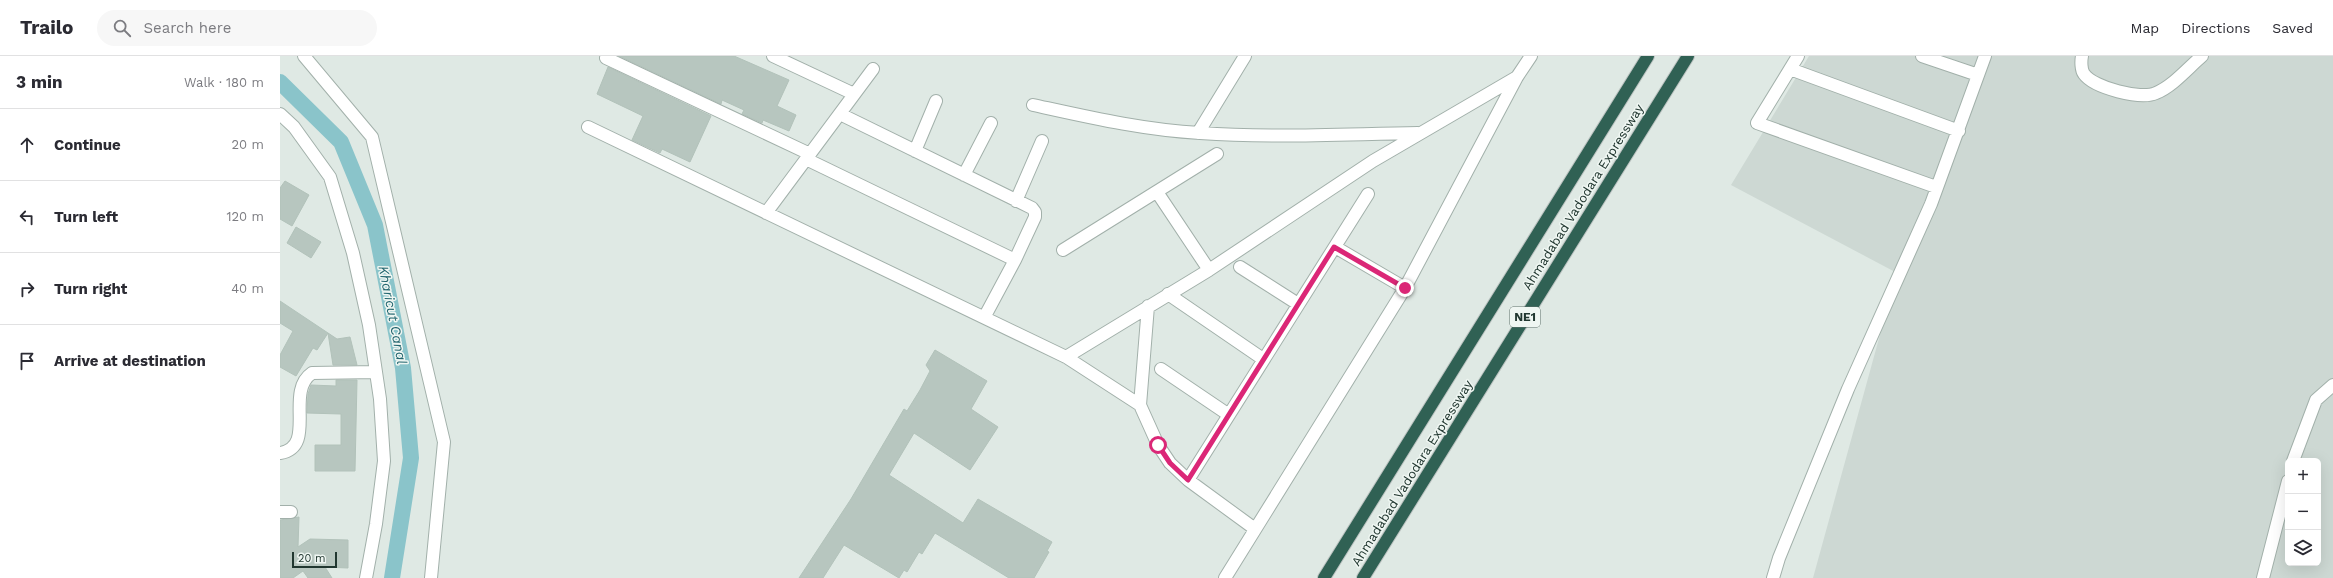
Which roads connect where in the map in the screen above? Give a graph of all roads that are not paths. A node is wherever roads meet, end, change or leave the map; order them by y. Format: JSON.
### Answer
{"nodes":[{"id":1,"x":304,"y":56,"type":"edge"},
{"id":2,"x":773,"y":56,"type":"edge"},
{"id":3,"x":1245,"y":56,"type":"edge"},
{"id":4,"x":1531,"y":56,"type":"edge"},
{"id":5,"x":1648,"y":56,"type":"edge"},
{"id":6,"x":1688,"y":56,"type":"edge"},
{"id":7,"x":1798,"y":56,"type":"edge"},
{"id":8,"x":1922,"y":56,"type":"edge"},
{"id":9,"x":1985,"y":56,"type":"edge"},
{"id":10,"x":2082,"y":56,"type":"edge"},
{"id":11,"x":2202,"y":56,"type":"edge"},
{"id":12,"x":606,"y":58,"type":"dead end"},
{"id":13,"x":873,"y":69,"type":"dead end"},
{"id":14,"x":1790,"y":69,"type":"junction"},
{"id":15,"x":1978,"y":75,"type":"junction"},
{"id":16,"x":1517,"y":77,"type":"junction"},
{"id":17,"x":854,"y":94,"type":"junction"},
{"id":18,"x":936,"y":101,"type":"dead end"},
{"id":19,"x":1033,"y":105,"type":"dead end"},
{"id":20,"x":280,"y":114,"type":"edge"},
{"id":21,"x":840,"y":114,"type":"junction"},
{"id":22,"x":991,"y":123,"type":"dead end"},
{"id":23,"x":588,"y":127,"type":"dead end"},
{"id":24,"x":1959,"y":131,"type":"junction"},
{"id":25,"x":1198,"y":133,"type":"junction"},
{"id":26,"x":1419,"y":133,"type":"junction"},
{"id":27,"x":1042,"y":141,"type":"dead end"},
{"id":28,"x":915,"y":151,"type":"junction"},
{"id":29,"x":1217,"y":154,"type":"dead end"},
{"id":30,"x":808,"y":156,"type":"junction"},
{"id":31,"x":964,"y":175,"type":"junction"},
{"id":32,"x":1936,"y":187,"type":"junction"},
{"id":33,"x":1157,"y":192,"type":"junction"},
{"id":34,"x":1368,"y":194,"type":"dead end"},
{"id":35,"x":1016,"y":201,"type":"junction"},
{"id":36,"x":766,"y":213,"type":"junction"},
{"id":37,"x":1334,"y":247,"type":"junction"},
{"id":38,"x":1063,"y":250,"type":"dead end"},
{"id":39,"x":1015,"y":260,"type":"junction"},
{"id":40,"x":1240,"y":267,"type":"dead end"},
{"id":41,"x":1209,"y":270,"type":"junction"},
{"id":42,"x":1405,"y":288,"type":"junction"},
{"id":43,"x":1168,"y":294,"type":"junction"},
{"id":44,"x":1298,"y":304,"type":"junction"},
{"id":45,"x":1148,"y":306,"type":"junction"},
{"id":46,"x":985,"y":316,"type":"junction"},
{"id":47,"x":1066,"y":357,"type":"junction"},
{"id":48,"x":1263,"y":359,"type":"junction"},
{"id":49,"x":1161,"y":369,"type":"dead end"},
{"id":50,"x":376,"y":372,"type":"junction"},
{"id":51,"x":2333,"y":385,"type":"edge"},
{"id":52,"x":1140,"y":405,"type":"junction"},
{"id":53,"x":1229,"y":415,"type":"junction"},
{"id":54,"x":280,"y":453,"type":"edge"},
{"id":55,"x":2294,"y":458,"type":"edge"},
{"id":56,"x":1188,"y":480,"type":"junction"},
{"id":57,"x":2285,"y":493,"type":"edge"},
{"id":58,"x":1255,"y":529,"type":"junction"},
{"id":59,"x":366,"y":578,"type":"edge"},
{"id":60,"x":430,"y":578,"type":"edge"},
{"id":61,"x":1224,"y":578,"type":"edge"},
{"id":62,"x":1324,"y":578,"type":"edge"},
{"id":63,"x":1363,"y":578,"type":"edge"},
{"id":64,"x":1773,"y":578,"type":"edge"},
{"id":65,"x":2263,"y":578,"type":"edge"}],
"edges":[{"from":1,"to":60,"type":"street"},
{"from":2,"to":17,"type":"street"},
{"from":3,"to":25,"type":"street"},
{"from":4,"to":16,"type":"street"},
{"from":5,"to":62,"type":"highway","name":"Ahmadabad Vadodara Expressway","number":"NE1"},
{"from":6,"to":63,"type":"highway","name":"Ahmadabad Vadodara Expressway","number":"NE1"},
{"from":7,"to":14,"type":"street"},
{"from":8,"to":15,"type":"street"},
{"from":9,"to":15,"type":"street"},
{"from":10,"to":11,"type":"street"},
{"from":12,"to":30,"type":"street"},
{"from":13,"to":17,"type":"street"},
{"from":14,"to":24,"type":"street"},
{"from":14,"to":32,"type":"street"},
{"from":15,"to":24,"type":"street"},
{"from":16,"to":26,"type":"street"},
{"from":16,"to":42,"type":"street"},
{"from":17,"to":21,"type":"street"},
{"from":18,"to":28,"type":"street"},
{"from":19,"to":25,"type":"street"},
{"from":20,"to":50,"type":"street"},
{"from":21,"to":28,"type":"street"},
{"from":21,"to":30,"type":"street"},
{"from":22,"to":31,"type":"street"},
{"from":23,"to":36,"type":"street"},
{"from":24,"to":32,"type":"street"},
{"from":25,"to":26,"type":"street"},
{"from":26,"to":41,"type":"street"},
{"from":27,"to":35,"type":"street"},
{"from":28,"to":31,"type":"street"},
{"from":29,"to":33,"type":"street"},
{"from":30,"to":36,"type":"street"},
{"from":30,"to":39,"type":"street"},
{"from":31,"to":35,"type":"street"},
{"from":32,"to":64,"type":"street"},
{"from":33,"to":38,"type":"street"},
{"from":33,"to":41,"type":"street"},
{"from":34,"to":37,"type":"street"},
{"from":35,"to":39,"type":"street"},
{"from":36,"to":46,"type":"street"},
{"from":37,"to":42,"type":"street"},
{"from":37,"to":44,"type":"street"},
{"from":39,"to":46,"type":"street"},
{"from":40,"to":44,"type":"street"},
{"from":41,"to":43,"type":"street"},
{"from":42,"to":58,"type":"street"},
{"from":43,"to":45,"type":"street"},
{"from":43,"to":48,"type":"street"},
{"from":44,"to":48,"type":"street"},
{"from":45,"to":47,"type":"street"},
{"from":45,"to":52,"type":"street"},
{"from":46,"to":47,"type":"street"},
{"from":47,"to":52,"type":"street"},
{"from":48,"to":53,"type":"street"},
{"from":49,"to":53,"type":"street"},
{"from":50,"to":54,"type":"street"},
{"from":50,"to":59,"type":"street"},
{"from":51,"to":55,"type":"street"},
{"from":52,"to":56,"type":"street"},
{"from":53,"to":56,"type":"street"},
{"from":56,"to":58,"type":"street"},
{"from":57,"to":65,"type":"street"},
{"from":58,"to":61,"type":"street"}]}
